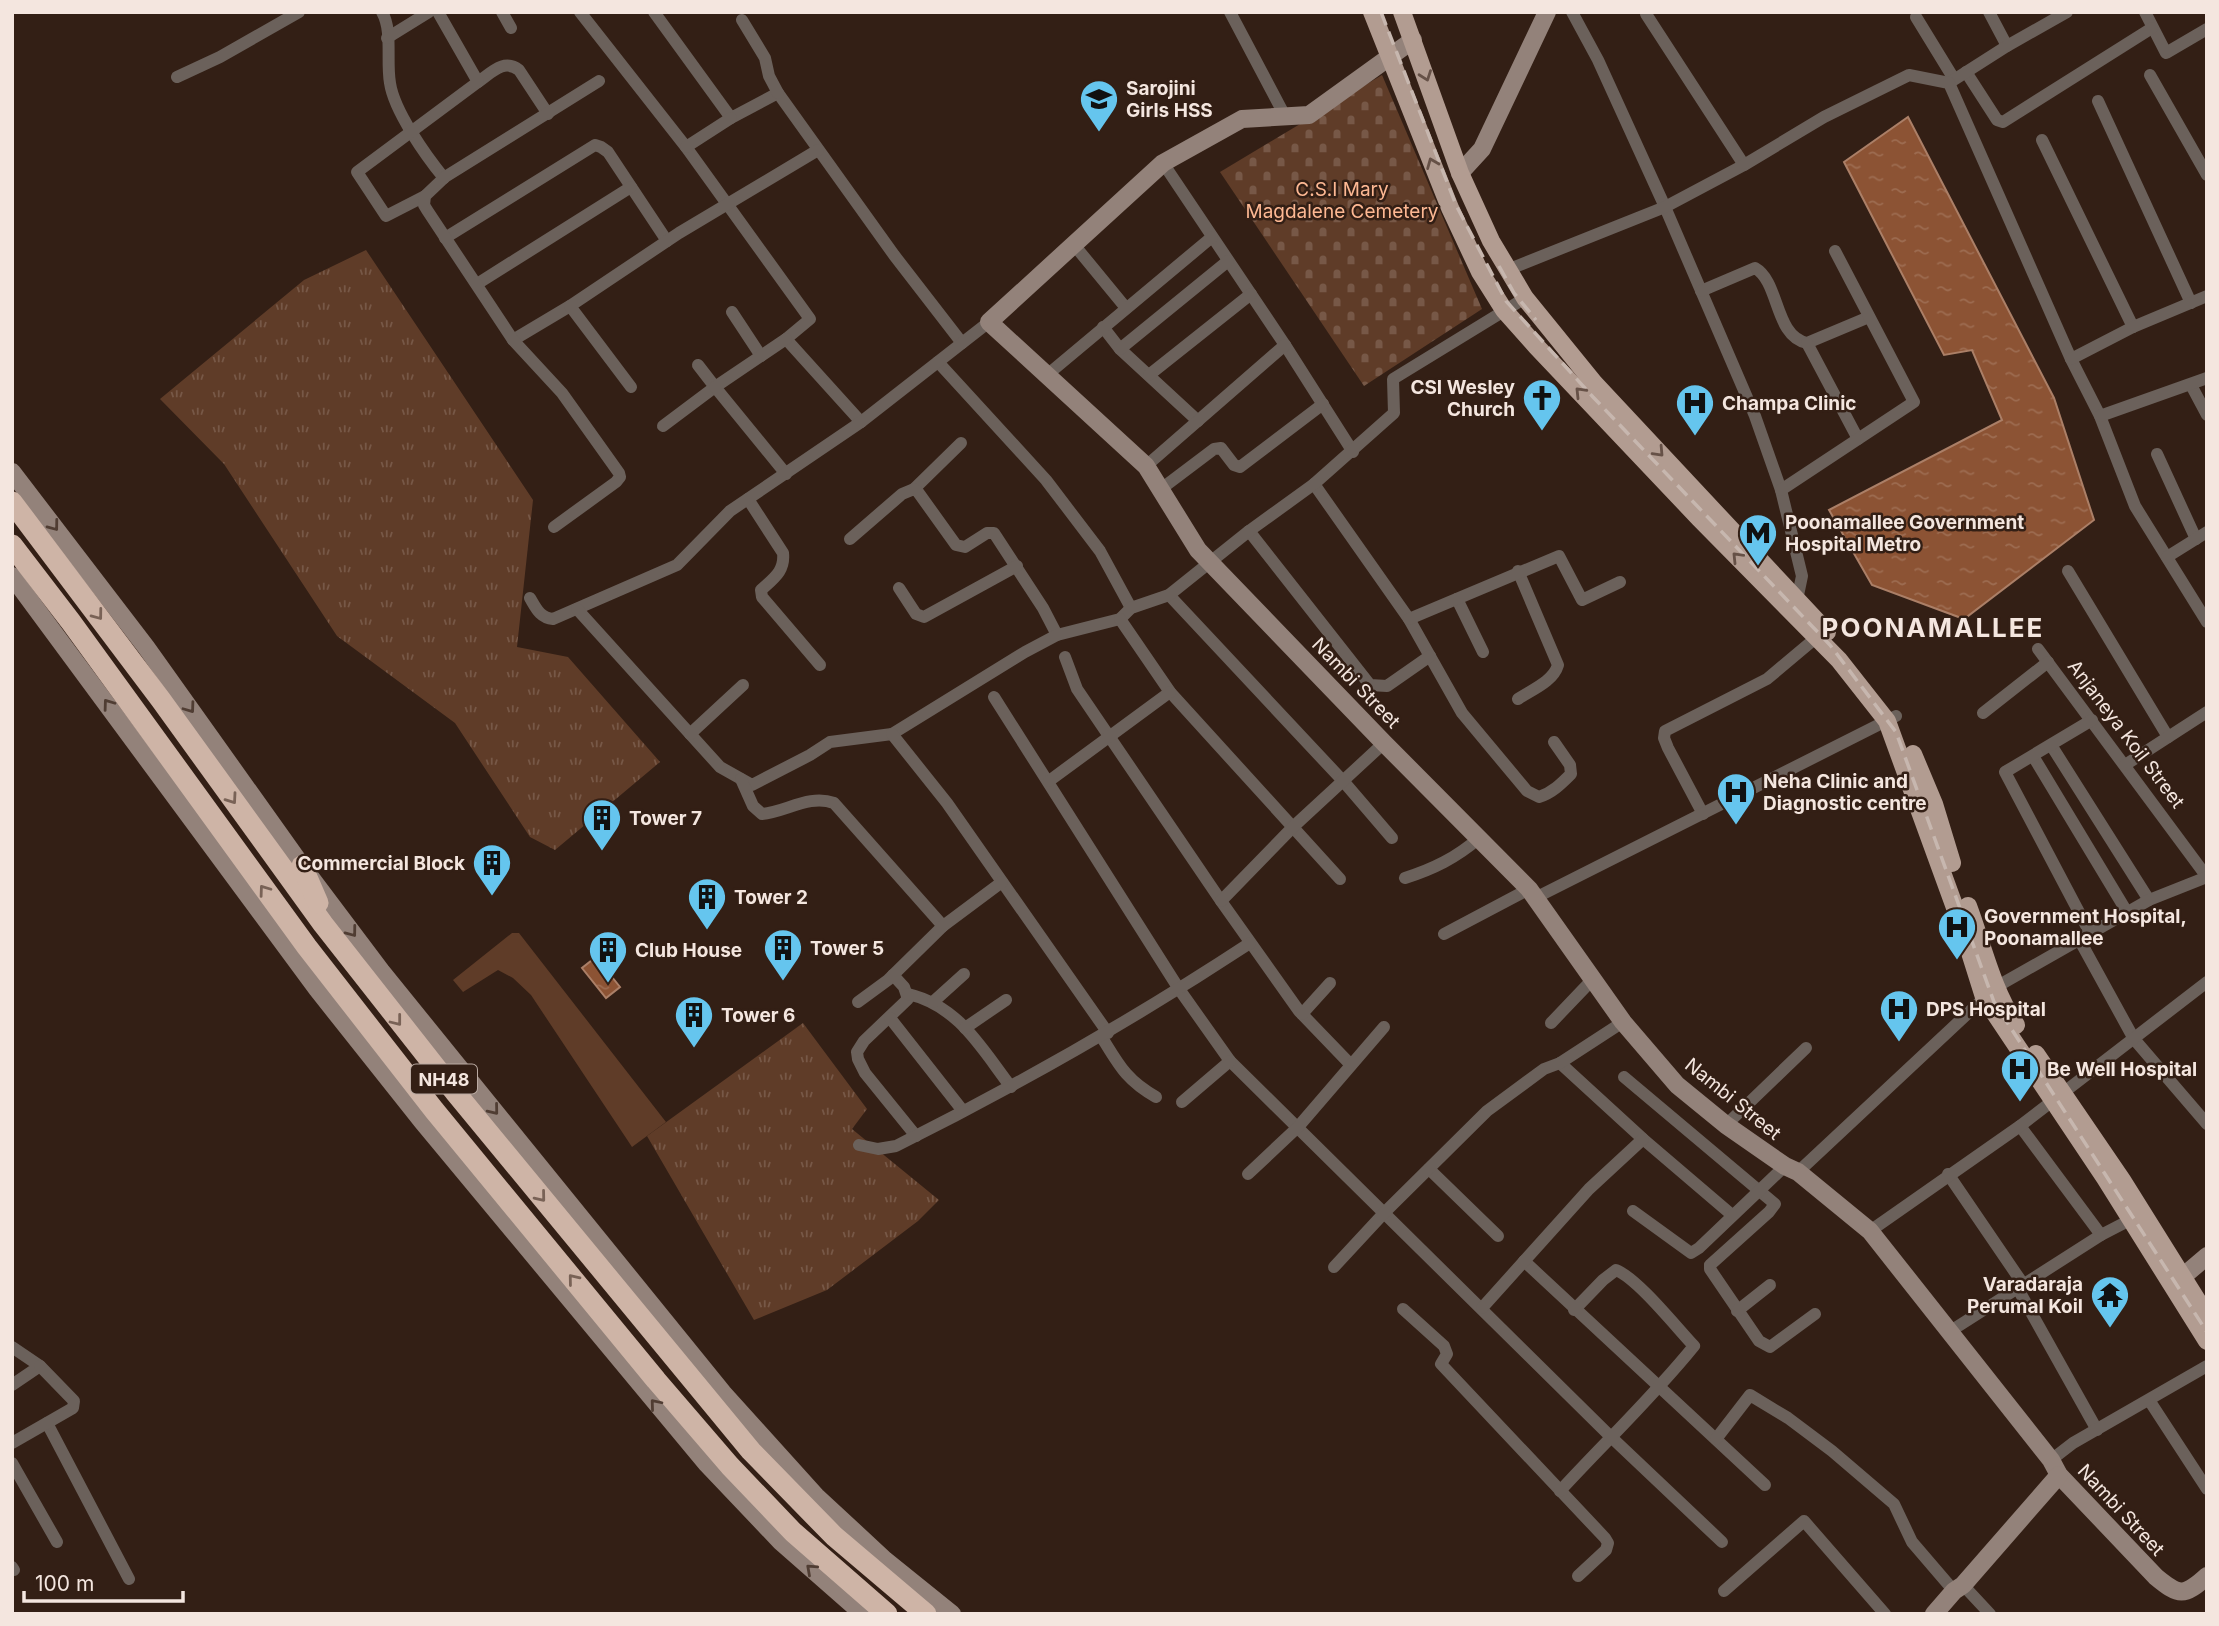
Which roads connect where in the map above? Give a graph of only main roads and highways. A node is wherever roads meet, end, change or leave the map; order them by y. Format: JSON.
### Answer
{"nodes":[{"id":1,"x":1372,"y":12,"type":"edge"},
{"id":2,"x":1402,"y":12,"type":"edge"},
{"id":3,"x":12,"y":502,"type":"edge"},
{"id":4,"x":12,"y":545,"type":"edge"},
{"id":5,"x":1792,"y":605,"type":"junction"},
{"id":6,"x":1892,"y":719,"type":"junction"},
{"id":7,"x":302,"y":866,"type":"road end"},
{"id":8,"x":343,"y":950,"type":"junction"},
{"id":9,"x":416,"y":1087,"type":"junction"},
{"id":10,"x":2059,"y":1097,"type":"junction"},
{"id":11,"x":466,"y":1174,"type":"road end"},
{"id":12,"x":2178,"y":1281,"type":"junction"},
{"id":13,"x":2207,"y":1316,"type":"edge"},
{"id":14,"x":2207,"y":1341,"type":"edge"},
{"id":15,"x":887,"y":1614,"type":"edge"},
{"id":16,"x":926,"y":1614,"type":"edge"}],
"edges":[{"from":5,"to":1,"type":"main road","one_way":true},
{"from":2,"to":5,"type":"main road","one_way":true},
{"from":3,"to":8,"type":"highway","number":"NH48","one_way":true},
{"from":9,"to":4,"type":"highway","number":"NH48","one_way":true},
{"from":5,"to":6,"type":"main road"},
{"from":5,"to":6,"type":"main road"},
{"from":6,"to":10,"type":"main road"},
{"from":7,"to":8,"type":"highway"},
{"from":8,"to":16,"type":"highway","number":"NH48","one_way":true},
{"from":9,"to":11,"type":"highway"},
{"from":15,"to":9,"type":"highway","number":"NH48","one_way":true},
{"from":10,"to":12,"type":"main road"},
{"from":10,"to":12,"type":"main road"},
{"from":12,"to":13,"type":"main road"},
{"from":12,"to":14,"type":"main road"}]}
